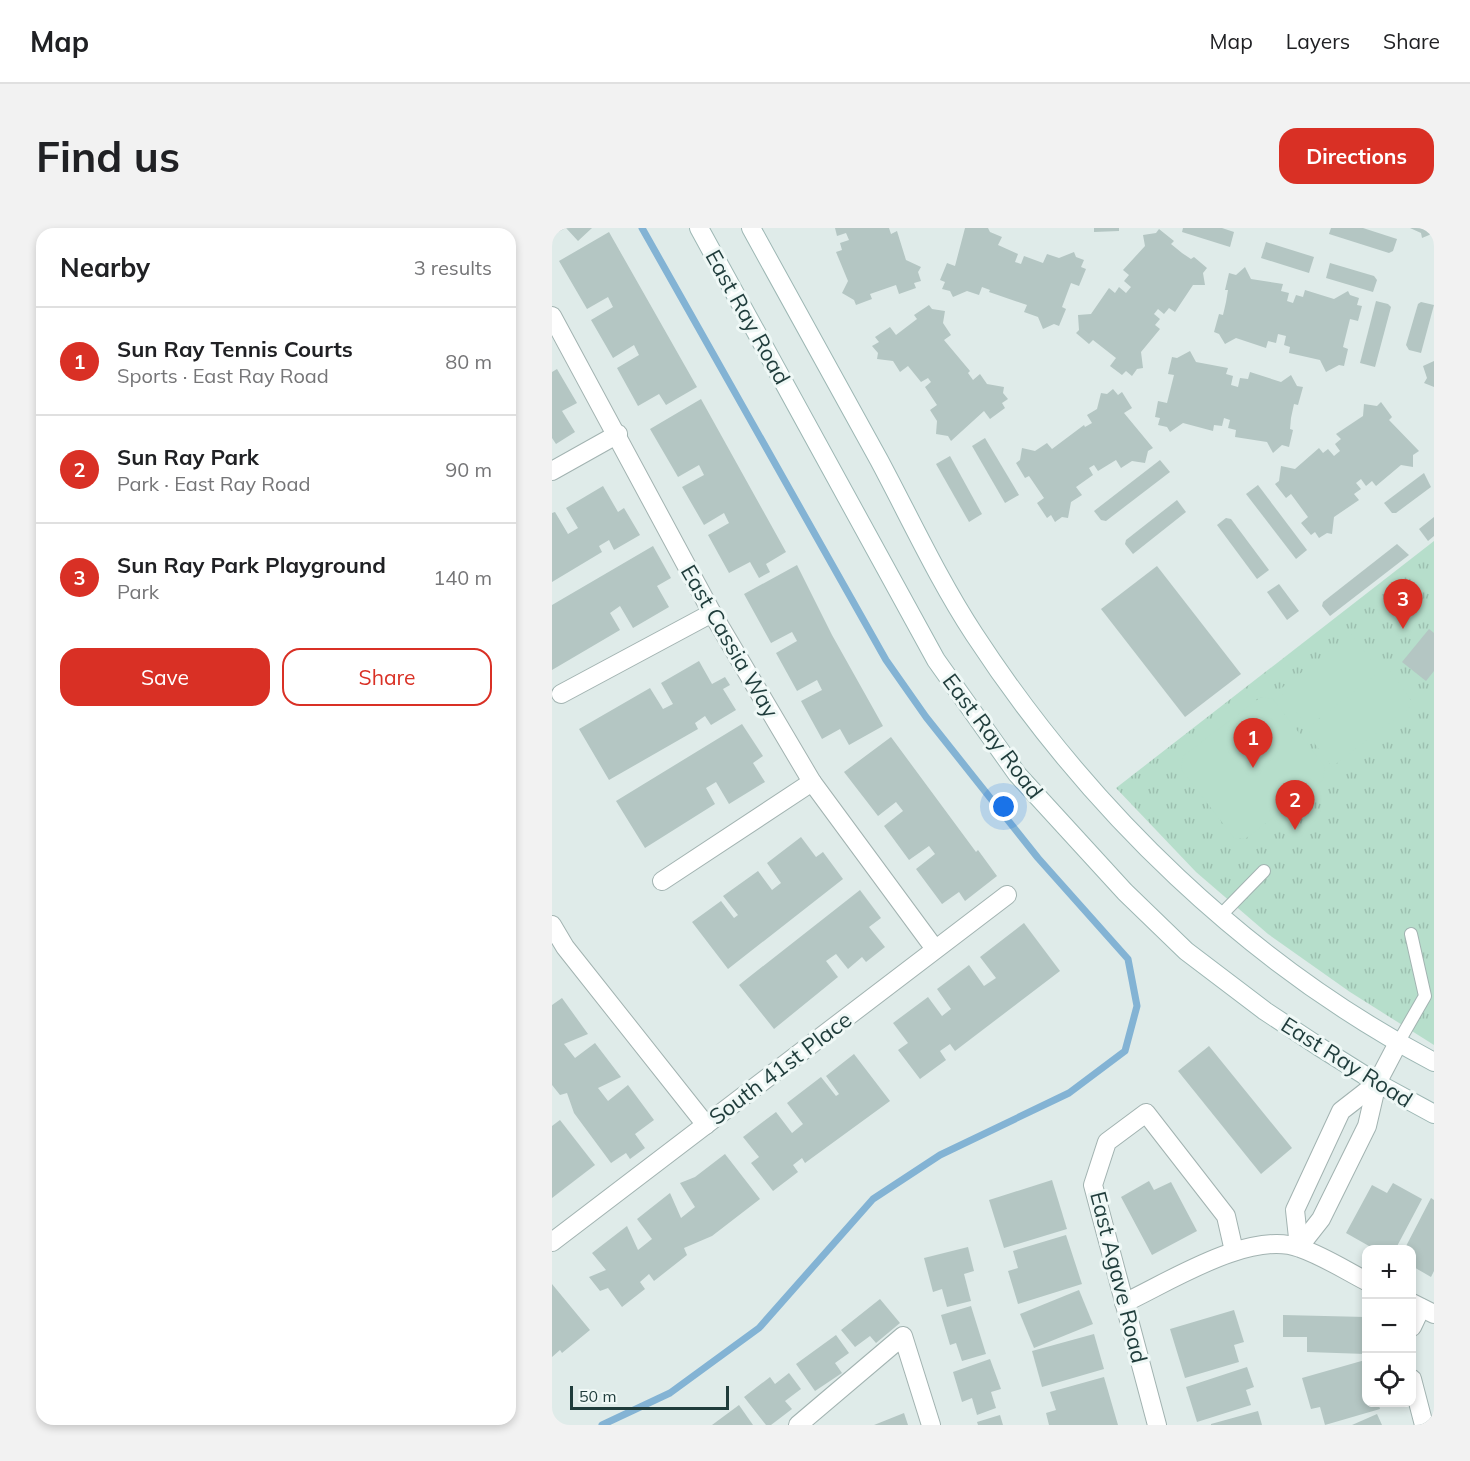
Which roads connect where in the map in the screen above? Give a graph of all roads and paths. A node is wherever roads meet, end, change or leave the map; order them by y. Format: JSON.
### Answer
{"nodes":[{"id":1,"x":699,"y":228,"type":"edge"},
{"id":2,"x":750,"y":228,"type":"edge"},
{"id":3,"x":552,"y":316,"type":"edge"},
{"id":4,"x":618,"y":434,"type":"junction"},
{"id":5,"x":552,"y":471,"type":"edge"},
{"id":6,"x":712,"y":613,"type":"junction"},
{"id":7,"x":561,"y":694,"type":"dead end"},
{"id":8,"x":812,"y":782,"type":"junction"},
{"id":9,"x":1264,"y":871,"type":"dead end"},
{"id":10,"x":662,"y":881,"type":"dead end"},
{"id":11,"x":1007,"y":895,"type":"dead end"},
{"id":12,"x":1221,"y":915,"type":"junction"},
{"id":13,"x":552,"y":925,"type":"edge"},
{"id":14,"x":1411,"y":934,"type":"dead end"},
{"id":15,"x":935,"y":949,"type":"junction"},
{"id":16,"x":558,"y":952,"type":"edge"},
{"id":17,"x":1398,"y":1043,"type":"junction"},
{"id":18,"x":1434,"y":1062,"type":"edge"},
{"id":19,"x":1377,"y":1083,"type":"junction"},
{"id":20,"x":1434,"y":1114,"type":"edge"},
{"id":21,"x":706,"y":1125,"type":"junction"},
{"id":22,"x":552,"y":1242,"type":"edge"},
{"id":23,"x":1299,"y":1247,"type":"junction"},
{"id":24,"x":1234,"y":1251,"type":"junction"},
{"id":25,"x":1362,"y":1279,"type":"edge"},
{"id":26,"x":1124,"y":1304,"type":"junction"},
{"id":27,"x":1416,"y":1394,"type":"edge"},
{"id":28,"x":798,"y":1425,"type":"edge"},
{"id":29,"x":931,"y":1425,"type":"edge"},
{"id":30,"x":1157,"y":1425,"type":"edge"},
{"id":31,"x":1424,"y":1425,"type":"edge"}],
"edges":[{"from":1,"to":19,"type":"street","name":"East Ray Road"},
{"from":2,"to":12,"type":"street","name":"East Ray Road"},
{"from":3,"to":4,"type":"street","name":"East Cassia Way"},
{"from":4,"to":5,"type":"street"},
{"from":4,"to":6,"type":"street","name":"East Cassia Way"},
{"from":6,"to":7,"type":"street"},
{"from":6,"to":8,"type":"street","name":"East Cassia Way"},
{"from":8,"to":10,"type":"street"},
{"from":8,"to":15,"type":"street","name":"East Cassia Way"},
{"from":9,"to":12,"type":"lane"},
{"from":11,"to":15,"type":"street","name":"South 41st Place"},
{"from":12,"to":17,"type":"street","name":"East Ray Road"},
{"from":13,"to":16,"type":"street"},
{"from":14,"to":17,"type":"lane"},
{"from":15,"to":21,"type":"street","name":"South 41st Place"},
{"from":16,"to":21,"type":"street"},
{"from":17,"to":18,"type":"street","name":"East Ray Road"},
{"from":17,"to":19,"type":"street"},
{"from":19,"to":20,"type":"street","name":"East Ray Road"},
{"from":19,"to":23,"type":"street"},
{"from":19,"to":23,"type":"street"},
{"from":21,"to":22,"type":"street","name":"South 41st Place"},
{"from":23,"to":24,"type":"street"},
{"from":23,"to":25,"type":"street"},
{"from":24,"to":26,"type":"street"},
{"from":24,"to":26,"type":"street","name":"East Agave Road"},
{"from":26,"to":30,"type":"street","name":"East Agave Road"},
{"from":27,"to":31,"type":"street"},
{"from":28,"to":29,"type":"street"}]}
